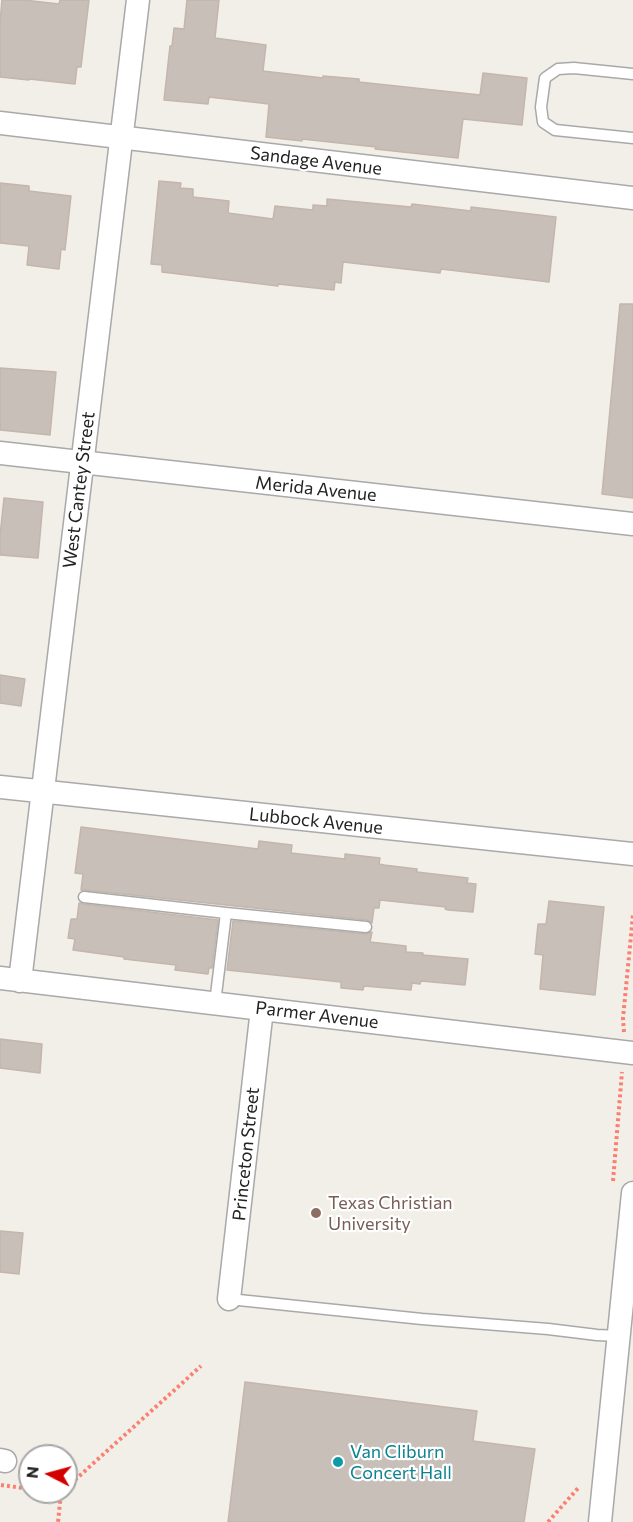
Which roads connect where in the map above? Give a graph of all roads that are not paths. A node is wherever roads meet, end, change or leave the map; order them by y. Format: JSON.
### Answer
{"nodes":[{"id":1,"x":138,"y":0,"type":"edge"},
{"id":2,"x":633,"y":74,"type":"edge"},
{"id":3,"x":0,"y":123,"type":"edge"},
{"id":4,"x":122,"y":138,"type":"junction"},
{"id":5,"x":633,"y":138,"type":"edge"},
{"id":6,"x":633,"y":198,"type":"edge"},
{"id":7,"x":0,"y":453,"type":"edge"},
{"id":8,"x":82,"y":463,"type":"junction"},
{"id":9,"x":633,"y":524,"type":"edge"},
{"id":10,"x":0,"y":788,"type":"edge"},
{"id":11,"x":42,"y":792,"type":"junction"},
{"id":12,"x":633,"y":854,"type":"edge"},
{"id":13,"x":84,"y":897,"type":"dead end"},
{"id":14,"x":226,"y":913,"type":"junction"},
{"id":15,"x":366,"y":927,"type":"dead end"},
{"id":16,"x":10,"y":979,"type":"edge"},
{"id":17,"x":215,"y":1003,"type":"junction"},
{"id":18,"x":262,"y":1009,"type":"junction"},
{"id":19,"x":633,"y":1053,"type":"edge"},
{"id":20,"x":633,"y":1193,"type":"edge"},
{"id":21,"x":229,"y":1299,"type":"joint"},
{"id":22,"x":619,"y":1336,"type":"junction"},
{"id":23,"x":600,"y":1522,"type":"edge"}],
"edges":[{"from":1,"to":4,"type":"street","name":"West Cantey Street"},
{"from":2,"to":5,"type":"lane"},
{"from":3,"to":4,"type":"street","name":"Sandage Avenue"},
{"from":4,"to":6,"type":"street","name":"Sandage Avenue"},
{"from":4,"to":8,"type":"street","name":"West Cantey Street"},
{"from":7,"to":8,"type":"street","name":"Merida Avenue"},
{"from":8,"to":9,"type":"street","name":"Merida Avenue"},
{"from":8,"to":11,"type":"street","name":"West Cantey Street"},
{"from":10,"to":11,"type":"street","name":"Lubbock Avenue"},
{"from":11,"to":12,"type":"street","name":"Lubbock Avenue"},
{"from":11,"to":16,"type":"street","name":"West Cantey Street"},
{"from":13,"to":14,"type":"lane"},
{"from":14,"to":15,"type":"lane"},
{"from":14,"to":17,"type":"lane"},
{"from":16,"to":17,"type":"street","name":"Parmer Avenue"},
{"from":17,"to":18,"type":"street","name":"Parmer Avenue"},
{"from":18,"to":19,"type":"street","name":"Parmer Avenue"},
{"from":18,"to":21,"type":"street","name":"Princeton Street"},
{"from":20,"to":22,"type":"street"},
{"from":21,"to":22,"type":"lane"},
{"from":22,"to":23,"type":"street"}]}
